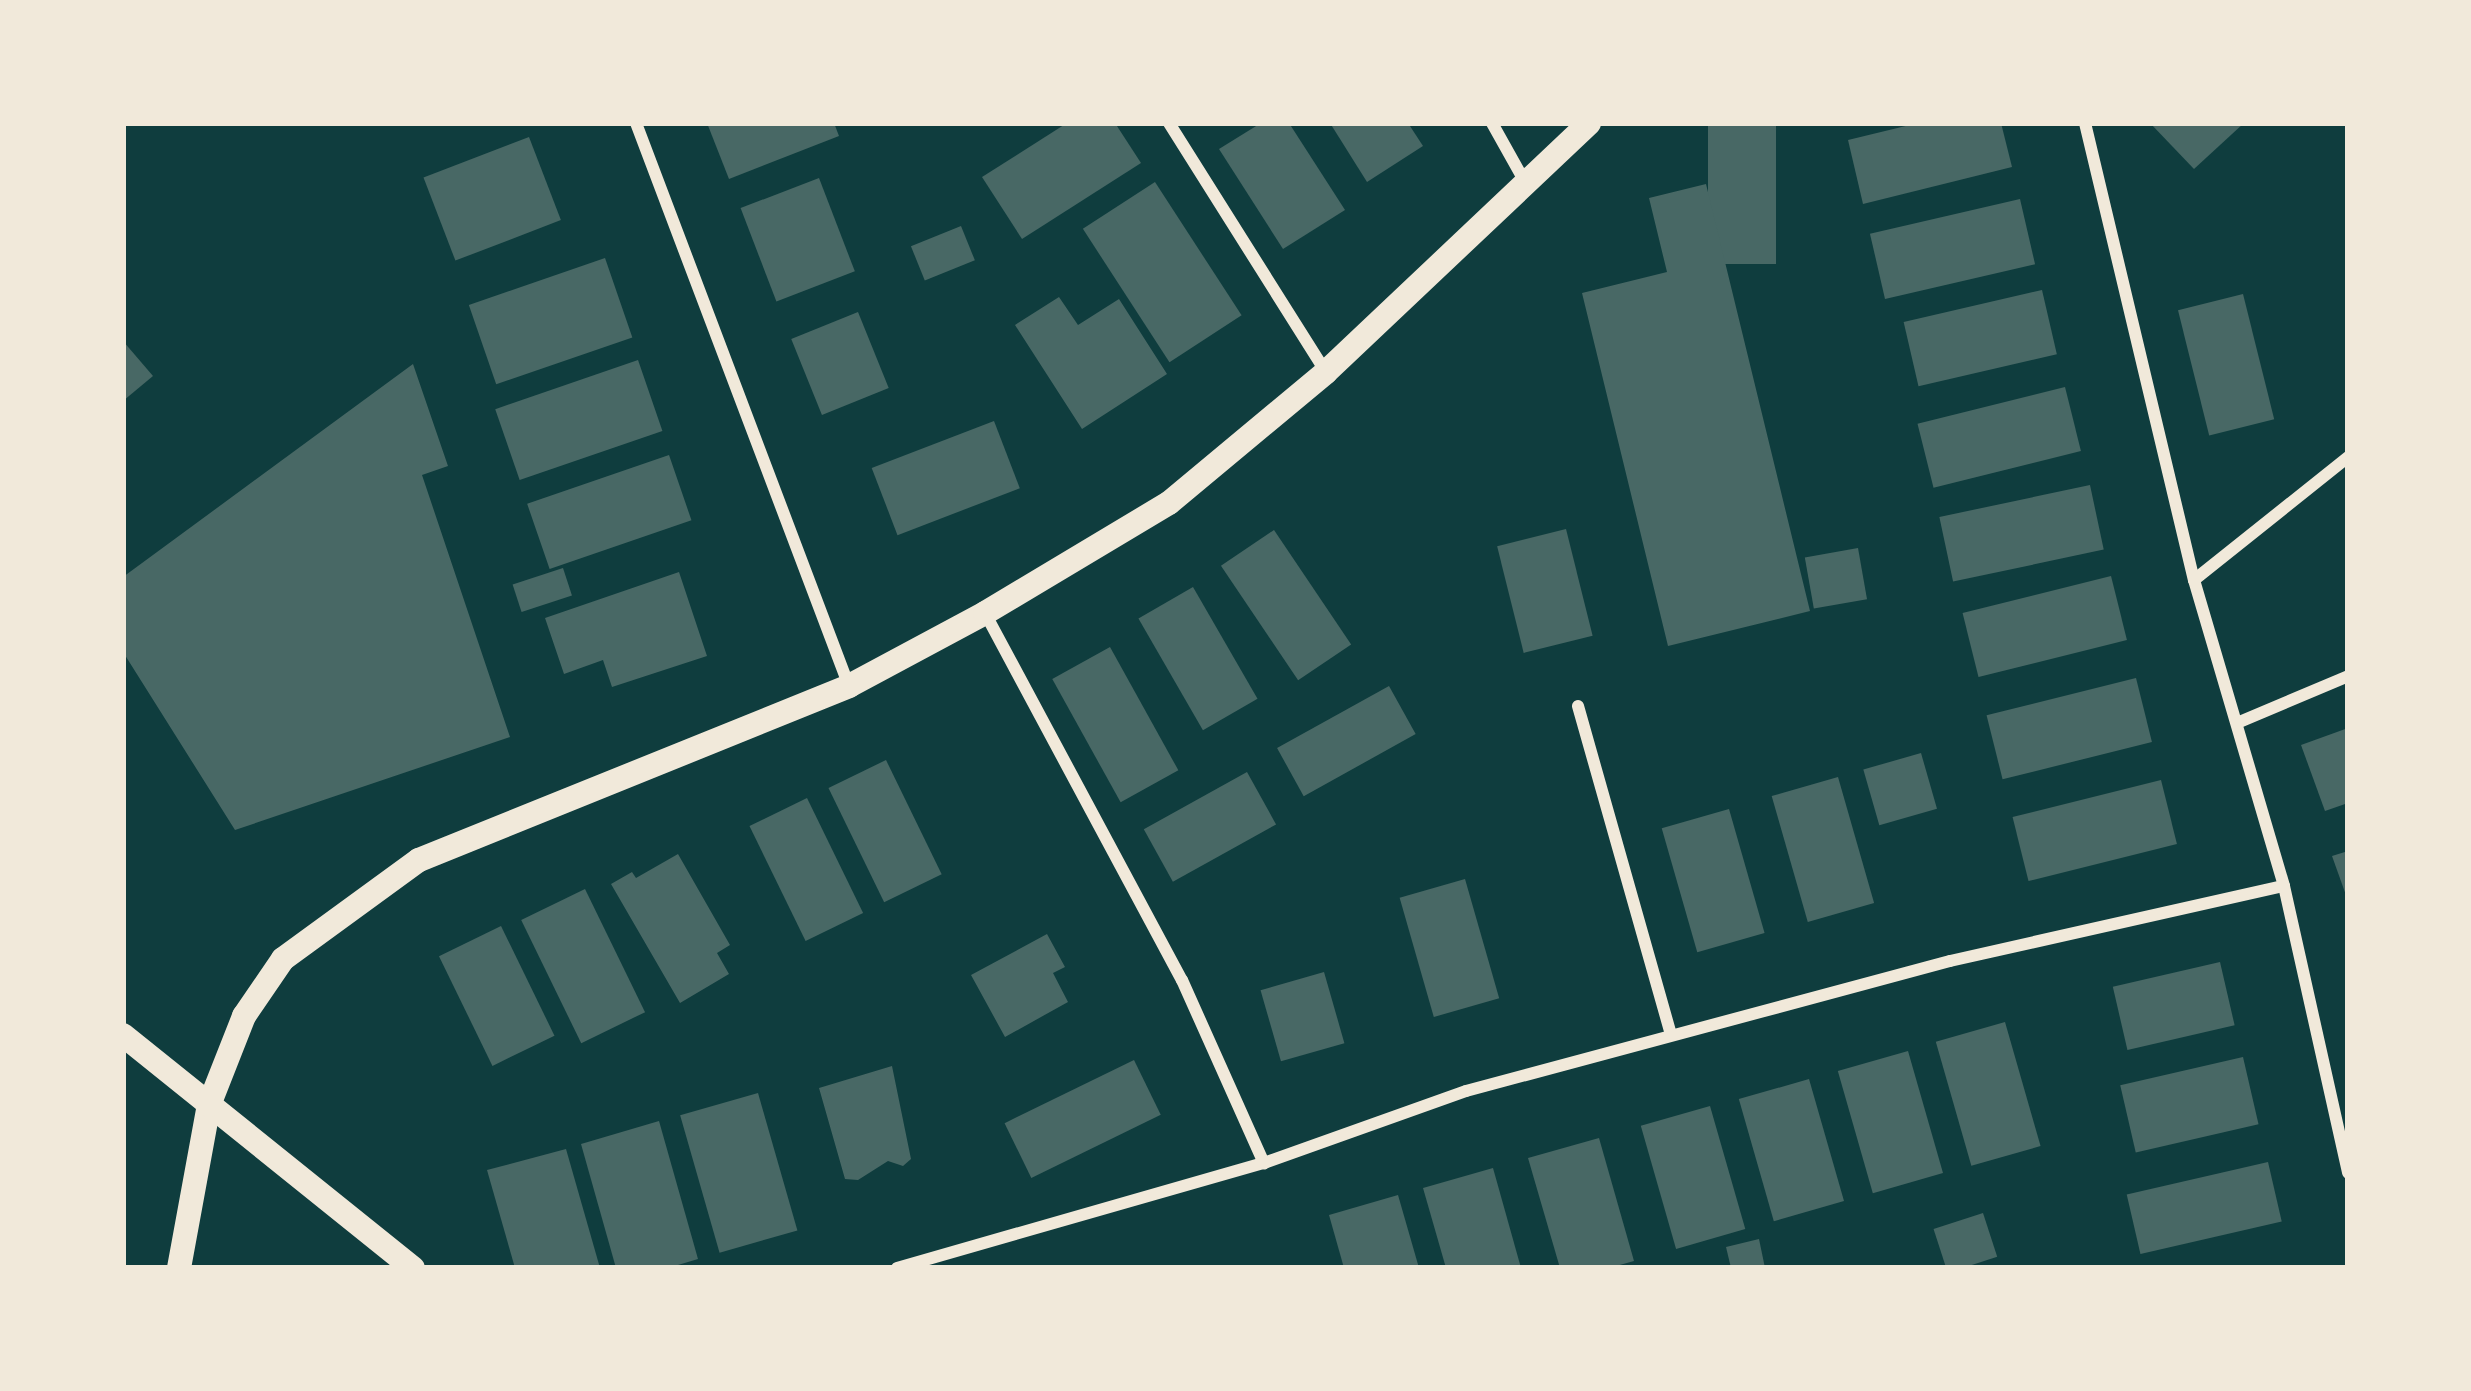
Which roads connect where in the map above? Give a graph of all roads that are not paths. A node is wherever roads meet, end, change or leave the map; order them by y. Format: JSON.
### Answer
{"nodes":[{"id":1,"x":636,"y":123,"type":"edge"},
{"id":2,"x":1169,"y":123,"type":"edge"},
{"id":3,"x":1492,"y":123,"type":"edge"},
{"id":4,"x":1589,"y":123,"type":"edge"},
{"id":5,"x":2086,"y":123,"type":"edge"},
{"id":6,"x":1526,"y":183,"type":"junction"},
{"id":7,"x":1326,"y":372,"type":"junction"},
{"id":8,"x":2348,"y":457,"type":"edge"},
{"id":9,"x":2194,"y":580,"type":"junction"},
{"id":10,"x":985,"y":613,"type":"junction"},
{"id":11,"x":2348,"y":676,"type":"edge"},
{"id":12,"x":849,"y":686,"type":"junction"},
{"id":13,"x":1578,"y":706,"type":"dead end"},
{"id":14,"x":2237,"y":723,"type":"junction"},
{"id":15,"x":2284,"y":886,"type":"junction"},
{"id":16,"x":123,"y":1035,"type":"edge"},
{"id":17,"x":1671,"y":1035,"type":"junction"},
{"id":18,"x":208,"y":1105,"type":"junction"},
{"id":19,"x":1264,"y":1163,"type":"junction"},
{"id":20,"x":2348,"y":1173,"type":"edge"},
{"id":21,"x":179,"y":1268,"type":"edge"},
{"id":22,"x":413,"y":1268,"type":"edge"},
{"id":23,"x":897,"y":1268,"type":"edge"}],
"edges":[{"from":1,"to":12,"type":"street"},
{"from":2,"to":7,"type":"street"},
{"from":3,"to":6,"type":"street"},
{"from":4,"to":6,"type":"main road"},
{"from":5,"to":9,"type":"street"},
{"from":6,"to":7,"type":"main road"},
{"from":7,"to":10,"type":"main road"},
{"from":8,"to":9,"type":"street"},
{"from":9,"to":14,"type":"street"},
{"from":10,"to":12,"type":"main road"},
{"from":10,"to":19,"type":"street"},
{"from":11,"to":14,"type":"street"},
{"from":12,"to":18,"type":"main road"},
{"from":13,"to":17,"type":"street"},
{"from":14,"to":15,"type":"street"},
{"from":15,"to":17,"type":"street"},
{"from":15,"to":20,"type":"street"},
{"from":16,"to":18,"type":"main road"},
{"from":17,"to":19,"type":"street"},
{"from":18,"to":21,"type":"main road"},
{"from":18,"to":22,"type":"main road"},
{"from":19,"to":23,"type":"street"}]}
